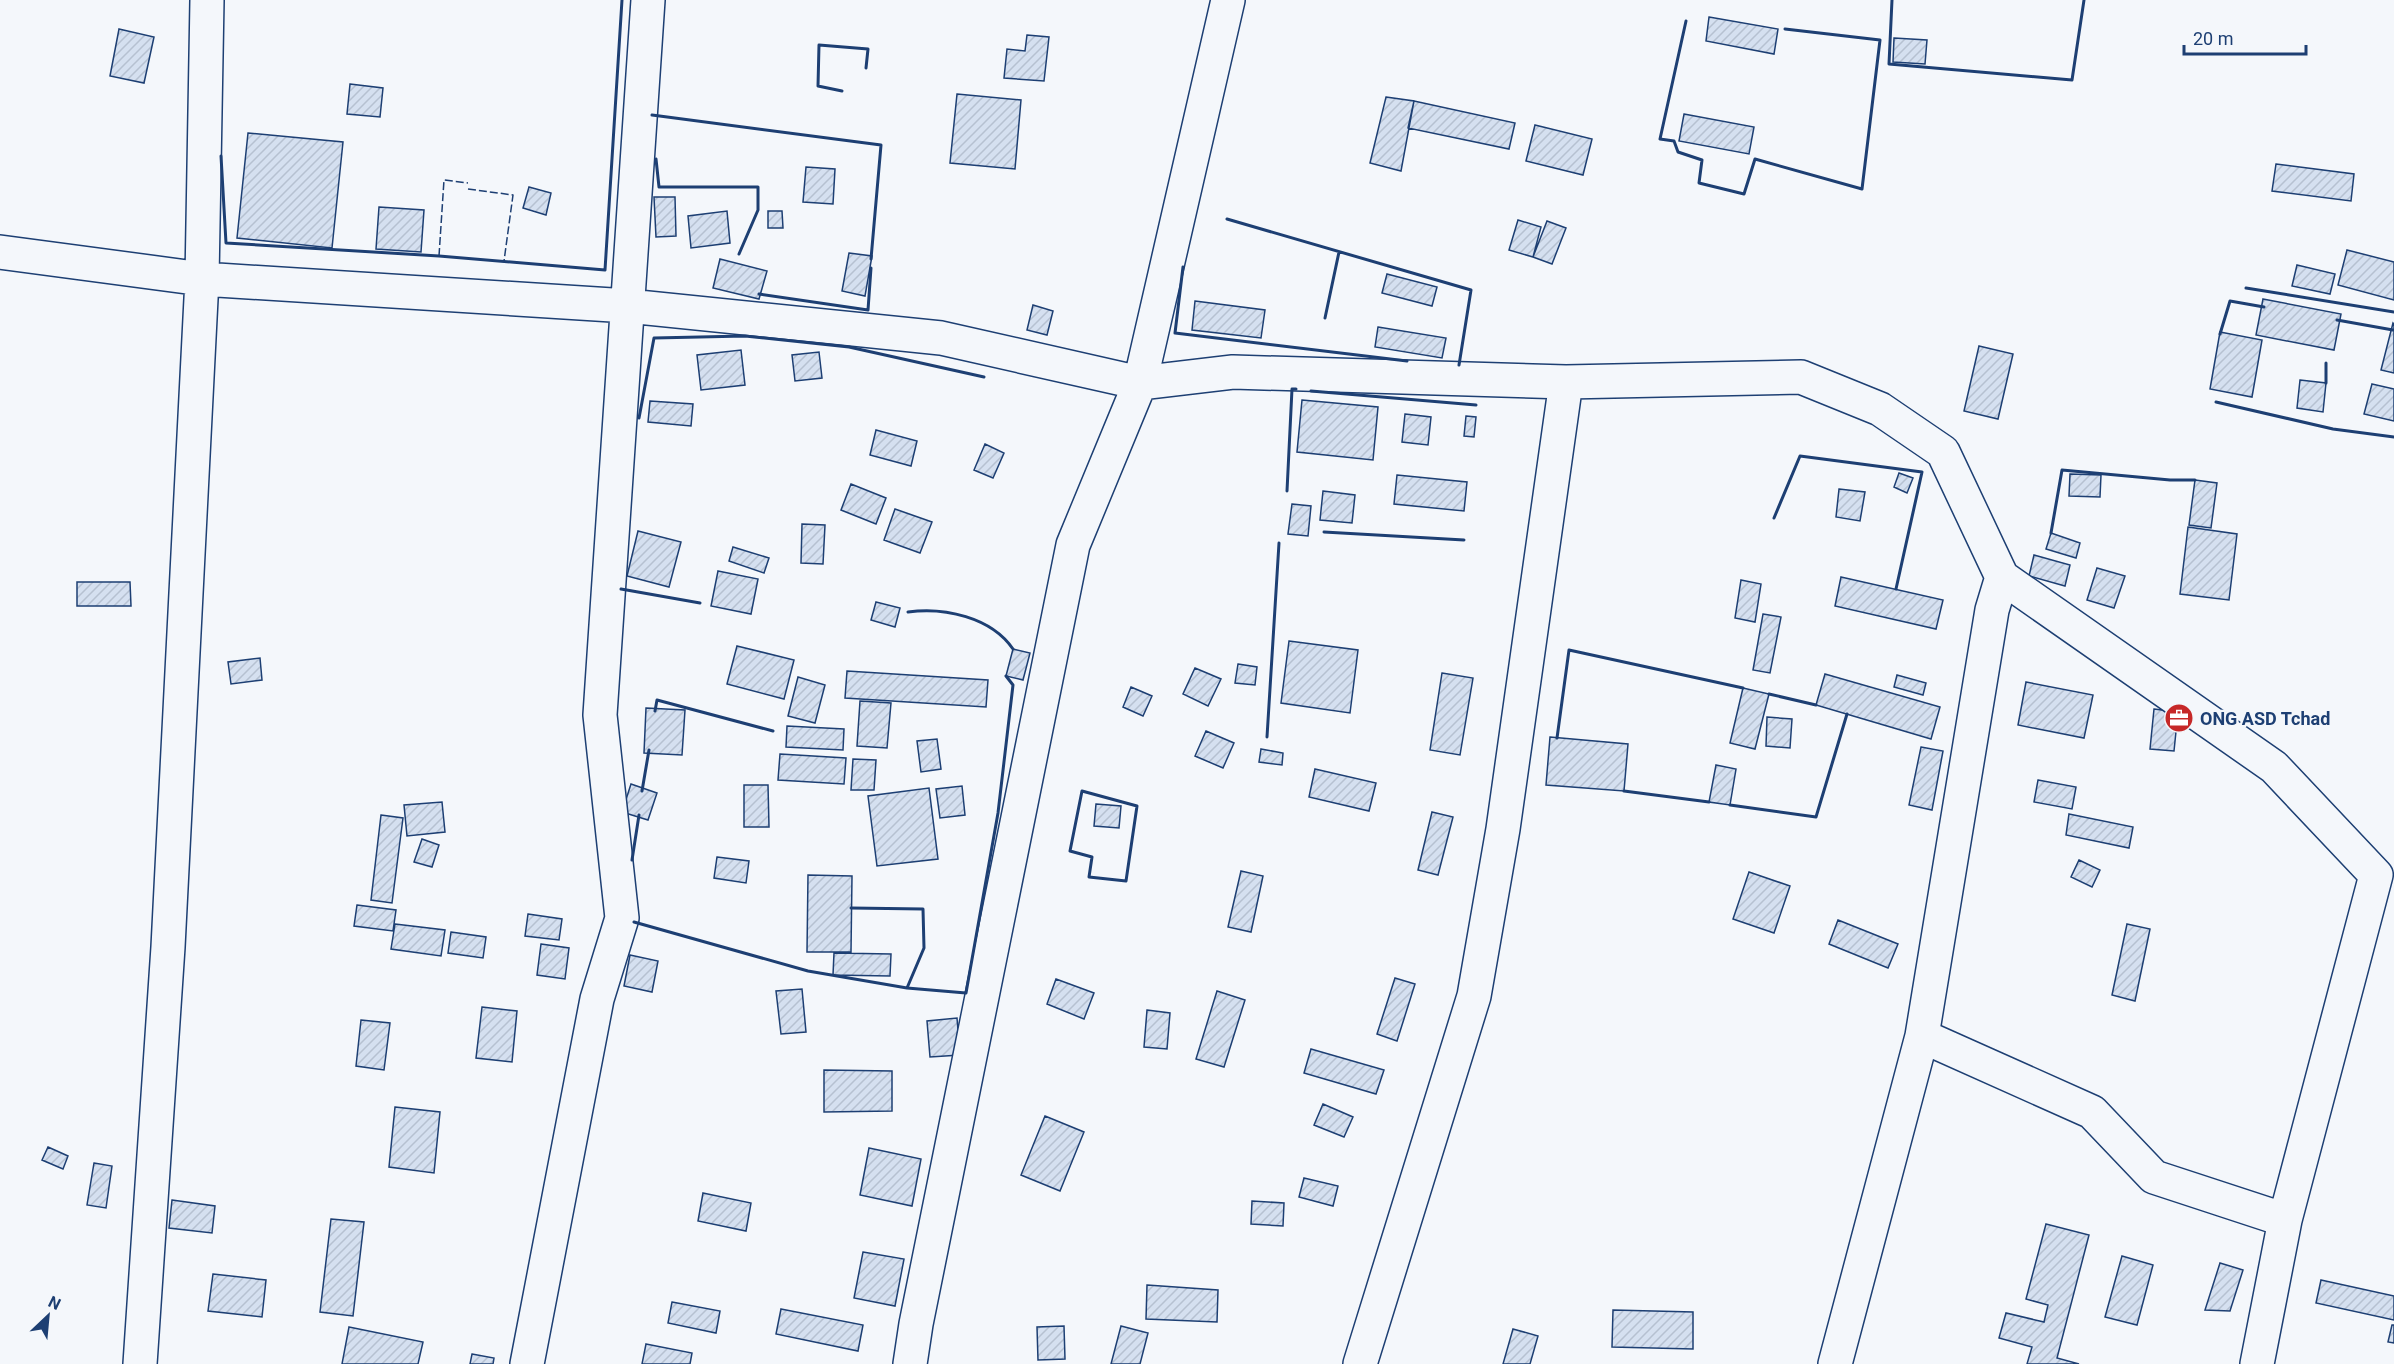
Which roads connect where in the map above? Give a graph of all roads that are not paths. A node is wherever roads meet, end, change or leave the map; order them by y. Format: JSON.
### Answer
{"nodes":[{"id":1,"x":207,"y":0,"type":"edge"},
{"id":2,"x":648,"y":0,"type":"edge"},
{"id":3,"x":1228,"y":0,"type":"edge"},
{"id":4,"x":0,"y":252,"type":"edge"},
{"id":5,"x":202,"y":279,"type":"junction"},
{"id":6,"x":628,"y":306,"type":"junction"},
{"id":7,"x":1566,"y":382,"type":"junction"},
{"id":8,"x":1140,"y":383,"type":"junction"},
{"id":9,"x":2002,"y":577,"type":"junction"},
{"id":10,"x":1922,"y":1036,"type":"junction"},
{"id":11,"x":2285,"y":1220,"type":"junction"},
{"id":12,"x":140,"y":1364,"type":"edge"},
{"id":13,"x":527,"y":1364,"type":"edge"},
{"id":14,"x":910,"y":1364,"type":"edge"},
{"id":15,"x":1360,"y":1364,"type":"edge"},
{"id":16,"x":1835,"y":1364,"type":"edge"},
{"id":17,"x":2257,"y":1364,"type":"edge"}],
"edges":[{"from":1,"to":5,"type":"street"},
{"from":2,"to":6,"type":"street"},
{"from":3,"to":8,"type":"street"},
{"from":4,"to":5,"type":"street"},
{"from":5,"to":6,"type":"street"},
{"from":5,"to":12,"type":"street"},
{"from":6,"to":8,"type":"street"},
{"from":6,"to":13,"type":"street"},
{"from":7,"to":8,"type":"street"},
{"from":7,"to":9,"type":"street"},
{"from":7,"to":15,"type":"street"},
{"from":8,"to":14,"type":"street"},
{"from":9,"to":10,"type":"street"},
{"from":9,"to":11,"type":"street"},
{"from":10,"to":11,"type":"street"},
{"from":10,"to":16,"type":"street"},
{"from":11,"to":17,"type":"street"}]}
